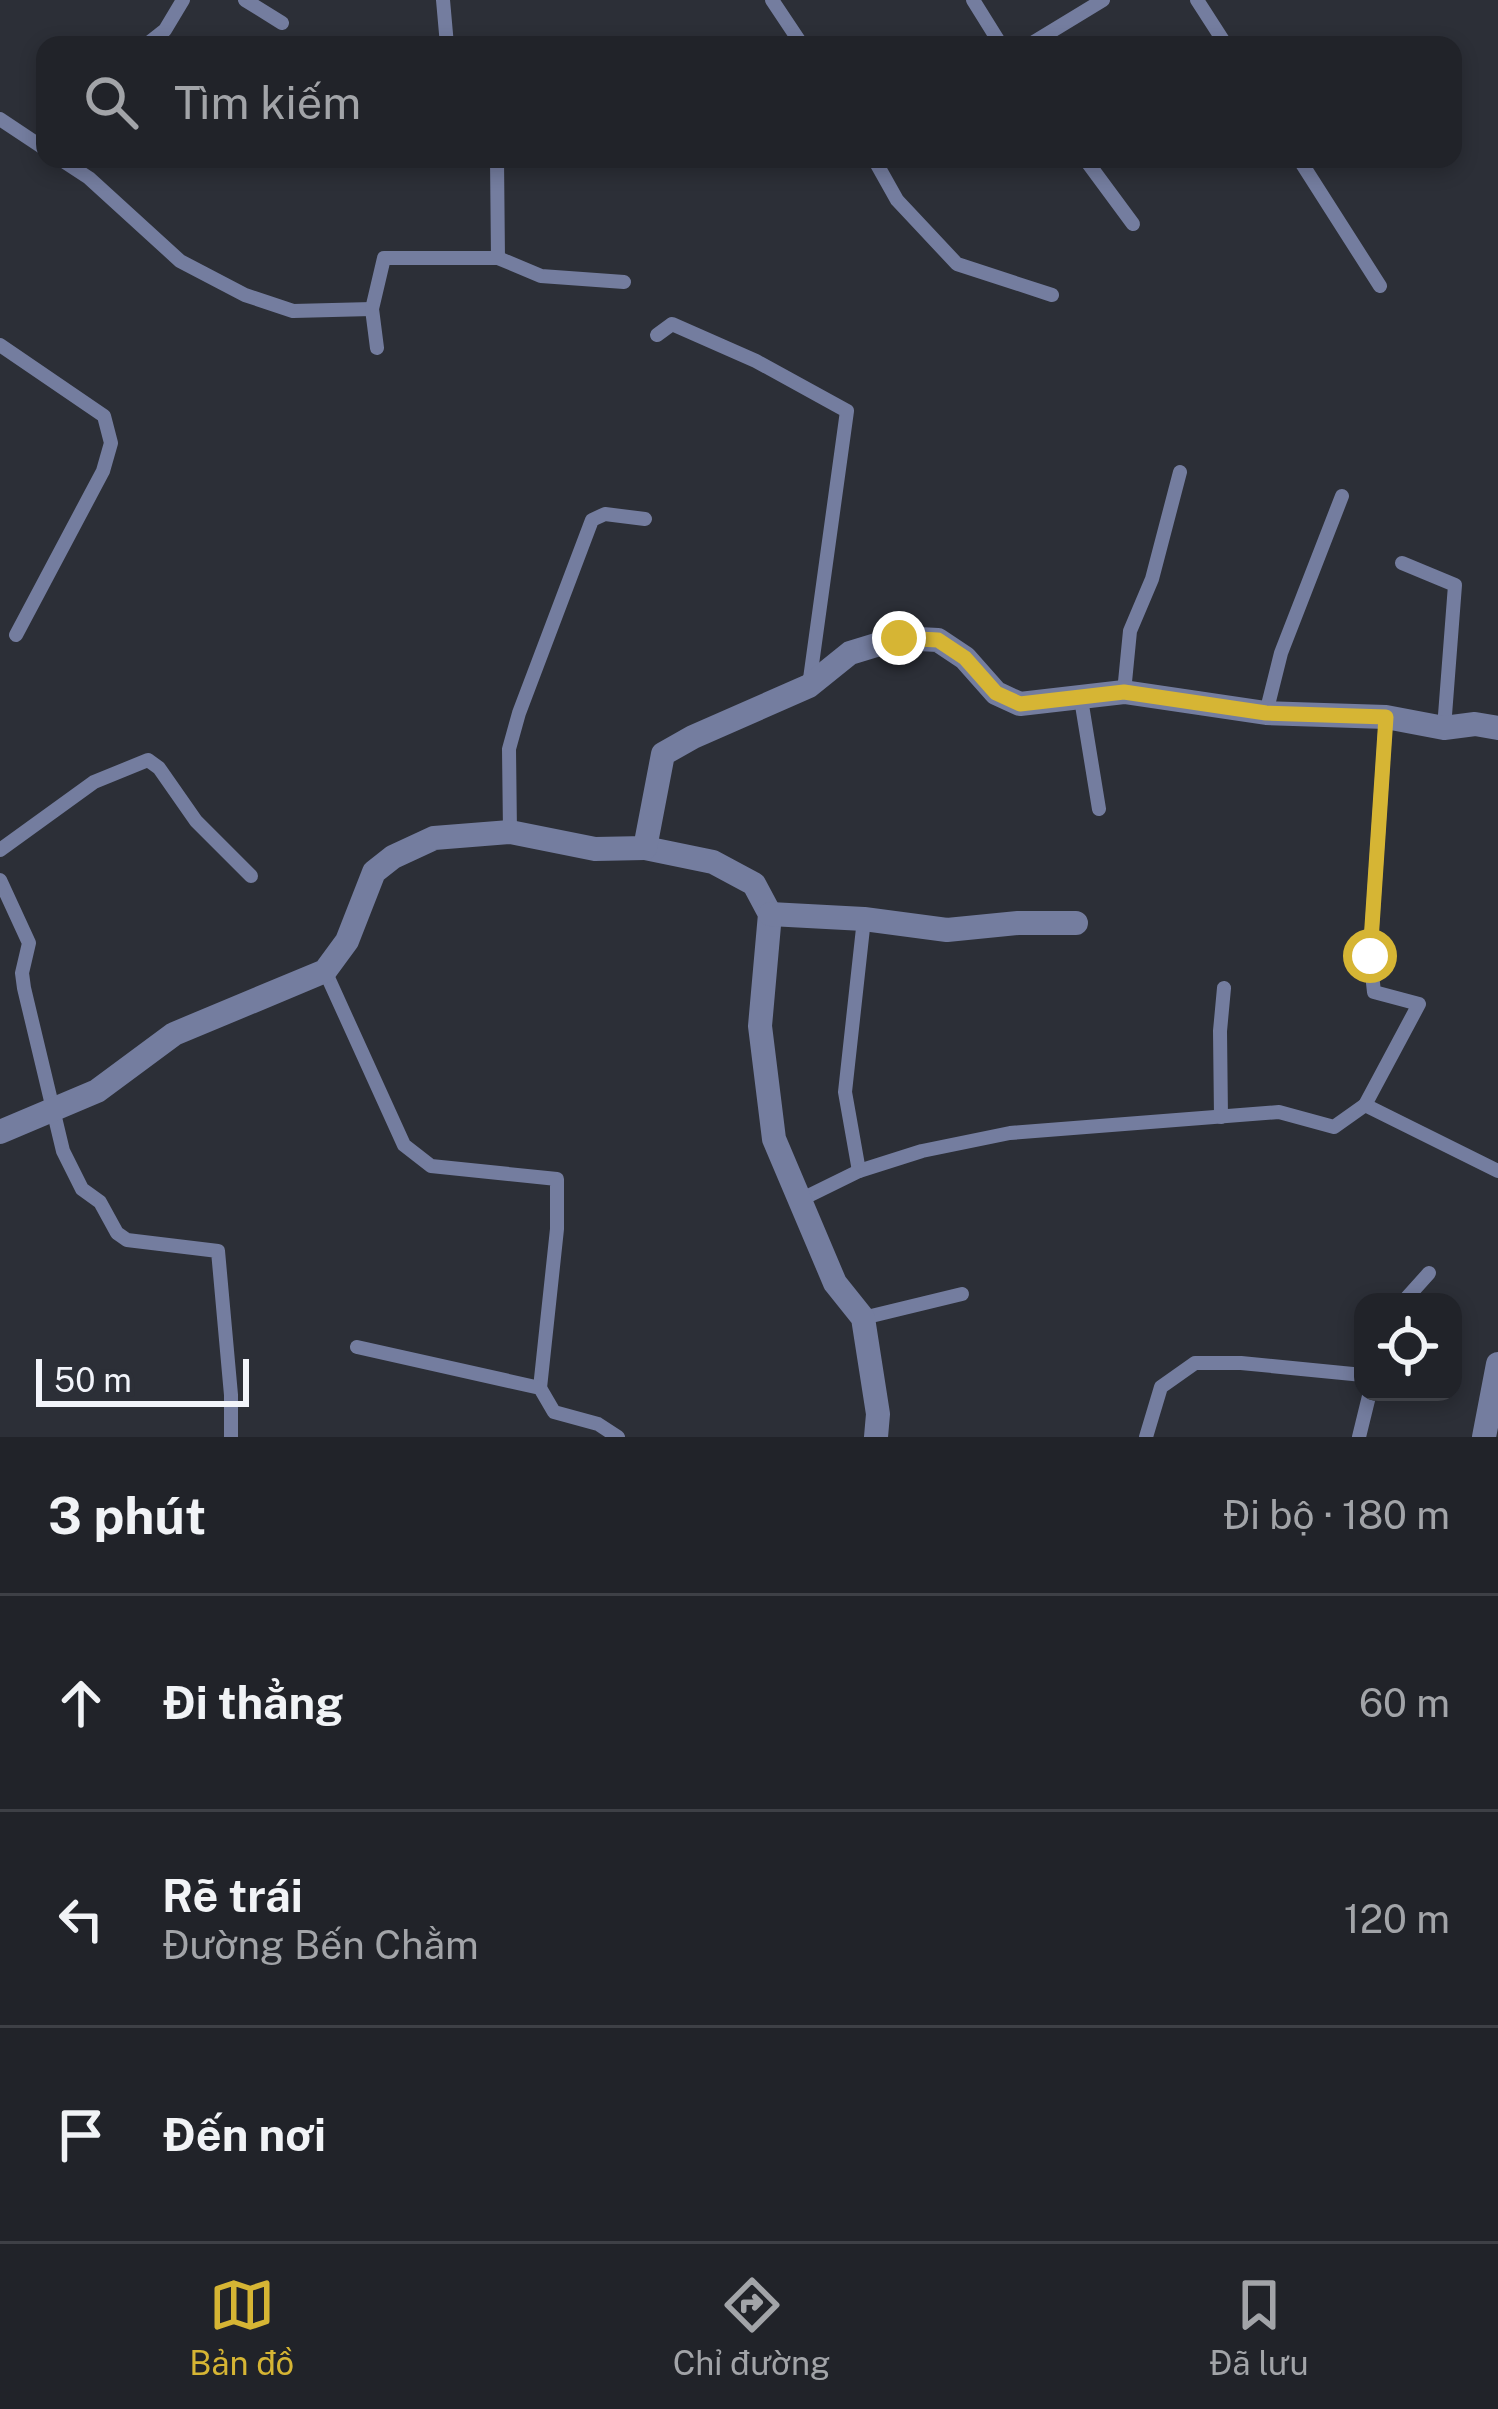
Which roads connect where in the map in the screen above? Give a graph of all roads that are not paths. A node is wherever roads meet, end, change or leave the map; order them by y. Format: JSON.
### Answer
{"nodes":[{"id":1,"x":184,"y":0,"type":"edge"},
{"id":2,"x":245,"y":0,"type":"edge"},
{"id":3,"x":443,"y":0,"type":"edge"},
{"id":4,"x":772,"y":0,"type":"edge"},
{"id":5,"x":973,"y":0,"type":"edge"},
{"id":6,"x":1103,"y":0,"type":"edge"},
{"id":7,"x":1198,"y":0,"type":"edge"},
{"id":8,"x":282,"y":22,"type":"dead end"},
{"id":9,"x":157,"y":36,"type":"edge"},
{"id":10,"x":446,"y":36,"type":"edge"},
{"id":11,"x":796,"y":36,"type":"edge"},
{"id":12,"x":995,"y":36,"type":"edge"},
{"id":13,"x":1044,"y":36,"type":"edge"},
{"id":14,"x":1220,"y":36,"type":"edge"},
{"id":15,"x":0,"y":119,"type":"edge"},
{"id":16,"x":36,"y":143,"type":"edge"},
{"id":17,"x":74,"y":168,"type":"edge"},
{"id":18,"x":497,"y":168,"type":"edge"},
{"id":19,"x":879,"y":168,"type":"edge"},
{"id":20,"x":1091,"y":168,"type":"edge"},
{"id":21,"x":1305,"y":168,"type":"edge"},
{"id":22,"x":1133,"y":224,"type":"dead end"},
{"id":23,"x":498,"y":258,"type":"junction"},
{"id":24,"x":624,"y":282,"type":"dead end"},
{"id":25,"x":1380,"y":286,"type":"dead end"},
{"id":26,"x":1052,"y":295,"type":"dead end"},
{"id":27,"x":372,"y":309,"type":"junction"},
{"id":28,"x":657,"y":335,"type":"dead end"},
{"id":29,"x":0,"y":345,"type":"edge"},
{"id":30,"x":377,"y":348,"type":"dead end"},
{"id":31,"x":1180,"y":472,"type":"dead end"},
{"id":32,"x":1342,"y":496,"type":"dead end"},
{"id":33,"x":645,"y":519,"type":"dead end"},
{"id":34,"x":1402,"y":563,"type":"dead end"},
{"id":35,"x":16,"y":635,"type":"dead end"},
{"id":36,"x":808,"y":686,"type":"junction"},
{"id":37,"x":1124,"y":692,"type":"junction"},
{"id":38,"x":1081,"y":699,"type":"junction"},
{"id":39,"x":1266,"y":713,"type":"junction"},
{"id":40,"x":1386,"y":717,"type":"junction"},
{"id":41,"x":1444,"y":728,"type":"junction"},
{"id":42,"x":1498,"y":728,"type":"edge"},
{"id":43,"x":1099,"y":809,"type":"dead end"},
{"id":44,"x":510,"y":832,"type":"junction"},
{"id":45,"x":645,"y":848,"type":"junction"},
{"id":46,"x":0,"y":850,"type":"edge"},
{"id":47,"x":251,"y":876,"type":"dead end"},
{"id":48,"x":0,"y":880,"type":"edge"},
{"id":49,"x":770,"y":914,"type":"junction"},
{"id":50,"x":864,"y":920,"type":"junction"},
{"id":51,"x":1076,"y":923,"type":"dead end"},
{"id":52,"x":325,"y":971,"type":"junction"},
{"id":53,"x":1224,"y":988,"type":"dead end"},
{"id":54,"x":1365,"y":1105,"type":"junction"},
{"id":55,"x":55,"y":1111,"type":"junction"},
{"id":56,"x":1221,"y":1117,"type":"junction"},
{"id":57,"x":0,"y":1132,"type":"edge"},
{"id":58,"x":859,"y":1171,"type":"junction"},
{"id":59,"x":1498,"y":1171,"type":"edge"},
{"id":60,"x":802,"y":1199,"type":"junction"},
{"id":61,"x":1429,"y":1273,"type":"dead end"},
{"id":62,"x":1411,"y":1293,"type":"edge"},
{"id":63,"x":962,"y":1294,"type":"dead end"},
{"id":64,"x":863,"y":1318,"type":"junction"},
{"id":65,"x":357,"y":1347,"type":"dead end"},
{"id":66,"x":1498,"y":1364,"type":"edge"},
{"id":67,"x":1354,"y":1374,"type":"edge"},
{"id":68,"x":540,"y":1388,"type":"junction"},
{"id":69,"x":1368,"y":1401,"type":"edge"},
{"id":70,"x":231,"y":1437,"type":"edge"},
{"id":71,"x":618,"y":1437,"type":"edge"},
{"id":72,"x":876,"y":1437,"type":"edge"},
{"id":73,"x":1146,"y":1437,"type":"edge"},
{"id":74,"x":1359,"y":1437,"type":"edge"},
{"id":75,"x":1484,"y":1437,"type":"edge"}],
"edges":[{"from":1,"to":9,"type":"lane"},
{"from":2,"to":8,"type":"lane"},
{"from":3,"to":10,"type":"lane"},
{"from":4,"to":11,"type":"lane"},
{"from":5,"to":12,"type":"lane"},
{"from":6,"to":13,"type":"lane"},
{"from":7,"to":14,"type":"lane"},
{"from":15,"to":16,"type":"lane"},
{"from":17,"to":27,"type":"lane"},
{"from":18,"to":23,"type":"lane"},
{"from":19,"to":26,"type":"lane"},
{"from":20,"to":22,"type":"lane"},
{"from":21,"to":25,"type":"lane"},
{"from":23,"to":24,"type":"lane"},
{"from":23,"to":27,"type":"lane"},
{"from":27,"to":30,"type":"lane"},
{"from":28,"to":36,"type":"lane"},
{"from":29,"to":35,"type":"lane"},
{"from":31,"to":37,"type":"lane"},
{"from":32,"to":39,"type":"lane"},
{"from":33,"to":44,"type":"lane"},
{"from":34,"to":41,"type":"lane"},
{"from":36,"to":38,"type":"street"},
{"from":36,"to":45,"type":"street"},
{"from":37,"to":38,"type":"street"},
{"from":37,"to":39,"type":"street"},
{"from":38,"to":43,"type":"lane"},
{"from":39,"to":40,"type":"street"},
{"from":40,"to":41,"type":"street"},
{"from":40,"to":54,"type":"lane"},
{"from":41,"to":42,"type":"street"},
{"from":44,"to":45,"type":"street"},
{"from":44,"to":52,"type":"street"},
{"from":45,"to":49,"type":"street"},
{"from":46,"to":47,"type":"lane"},
{"from":48,"to":55,"type":"lane"},
{"from":49,"to":50,"type":"street"},
{"from":49,"to":60,"type":"street"},
{"from":50,"to":51,"type":"street"},
{"from":50,"to":58,"type":"lane"},
{"from":52,"to":55,"type":"street"},
{"from":52,"to":68,"type":"lane"},
{"from":53,"to":56,"type":"lane"},
{"from":54,"to":56,"type":"lane"},
{"from":54,"to":59,"type":"lane"},
{"from":55,"to":57,"type":"street"},
{"from":55,"to":70,"type":"lane"},
{"from":56,"to":58,"type":"lane"},
{"from":58,"to":60,"type":"lane"},
{"from":60,"to":64,"type":"street"},
{"from":61,"to":62,"type":"lane"},
{"from":63,"to":64,"type":"lane"},
{"from":64,"to":72,"type":"street"},
{"from":65,"to":68,"type":"lane"},
{"from":66,"to":75,"type":"street"},
{"from":67,"to":73,"type":"lane"},
{"from":68,"to":71,"type":"lane"},
{"from":69,"to":74,"type":"lane"}]}
